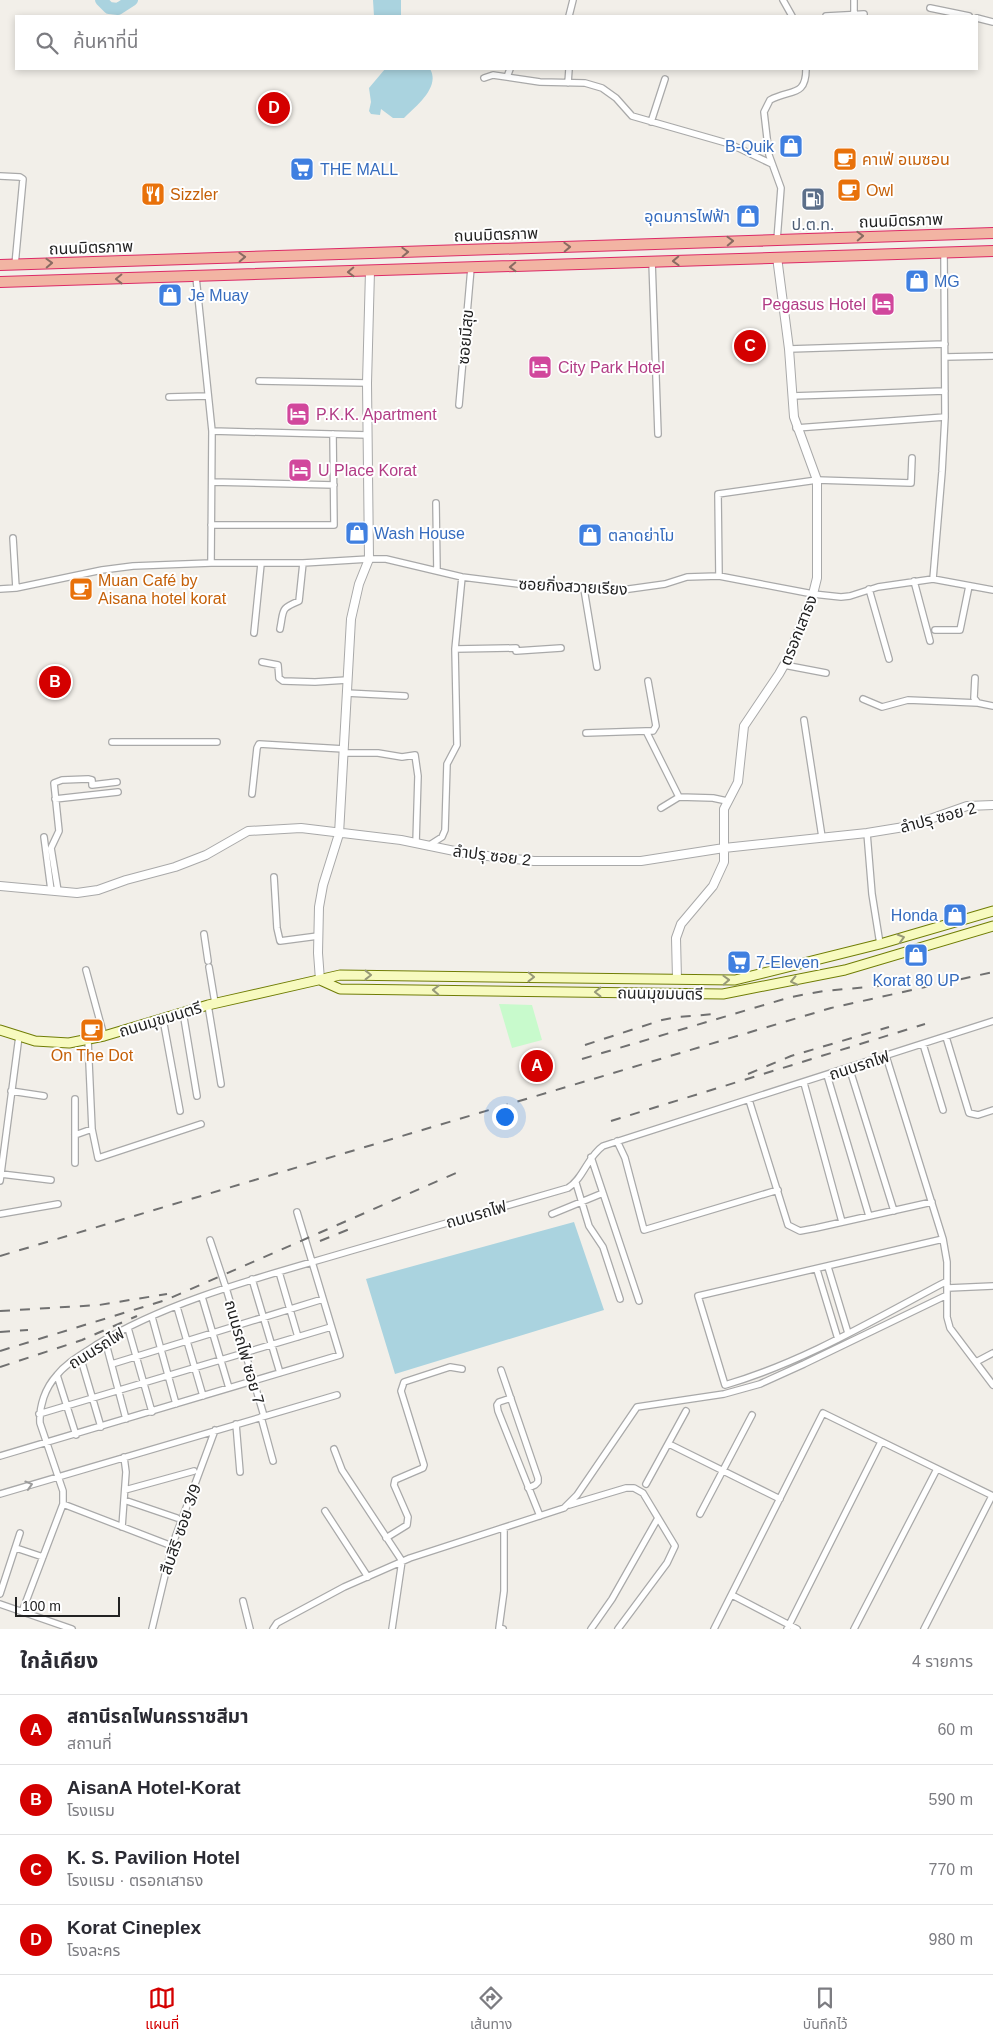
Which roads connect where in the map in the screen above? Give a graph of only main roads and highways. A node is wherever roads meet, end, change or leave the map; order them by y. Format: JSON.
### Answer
{"nodes":[{"id":1,"x":993,"y":232,"type":"edge"},
{"id":2,"x":777,"y":240,"type":"junction"},
{"id":3,"x":993,"y":251,"type":"edge"},
{"id":4,"x":777,"y":257,"type":"junction"},
{"id":5,"x":0,"y":265,"type":"edge"},
{"id":6,"x":0,"y":282,"type":"edge"},
{"id":7,"x":993,"y":911,"type":"edge"},
{"id":8,"x":993,"y":926,"type":"edge"},
{"id":9,"x":841,"y":954,"type":"junction"},
{"id":10,"x":844,"y":970,"type":"junction"},
{"id":11,"x":677,"y":979,"type":"junction"},
{"id":12,"x":320,"y":980,"type":"junction"},
{"id":13,"x":682,"y":993,"type":"junction"},
{"id":14,"x":0,"y":1030,"type":"edge"}],
"edges":[{"from":2,"to":1,"type":"highway","name":"ถนนมิตรภาพ","one_way":true},
{"from":2,"to":4,"type":"highway"},
{"from":5,"to":2,"type":"highway","name":"ถนนมิตรภาพ","one_way":true},
{"from":3,"to":4,"type":"highway","name":"ถนนมิตรภาพ"},
{"from":4,"to":6,"type":"highway","name":"ถนนมิตรภาพ","one_way":true},
{"from":9,"to":7,"type":"main road","name":"ถนนมุขมนตรี","one_way":true},
{"from":8,"to":10,"type":"main road","name":"ถนนมุขมนตรี"},
{"from":9,"to":10,"type":"main road"},
{"from":11,"to":9,"type":"main road","name":"ถนนมุขมนตรี","one_way":true},
{"from":10,"to":13,"type":"main road","name":"ถนนมุขมนตรี","one_way":true},
{"from":12,"to":11,"type":"main road","name":"ถนนมุขมนตรี","one_way":true},
{"from":11,"to":13,"type":"main road"},
{"from":13,"to":12,"type":"main road","name":"ถนนมุขมนตรี","one_way":true},
{"from":12,"to":14,"type":"main road","name":"ถนนมุขมนตรี"}]}
